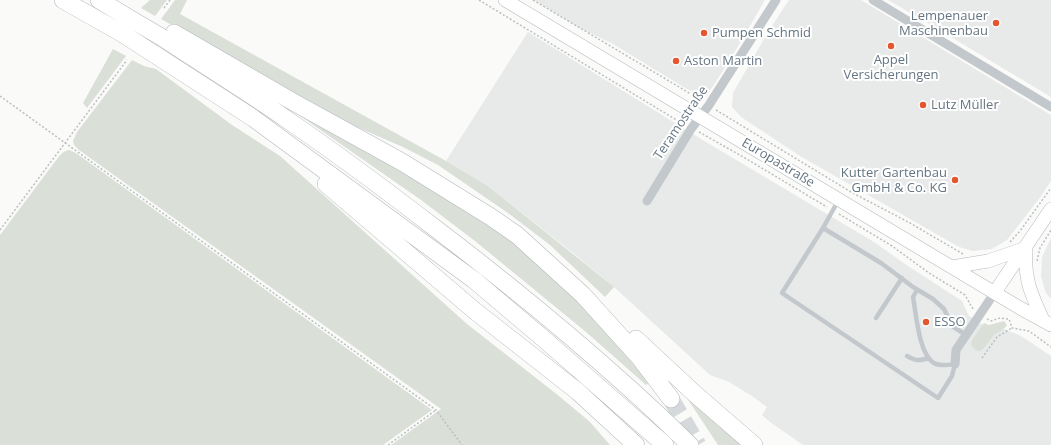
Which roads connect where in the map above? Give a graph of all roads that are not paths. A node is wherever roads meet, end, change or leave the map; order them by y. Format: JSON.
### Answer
{"nodes":[{"id":1,"x":63,"y":0,"type":"edge"},
{"id":2,"x":99,"y":0,"type":"edge"},
{"id":3,"x":110,"y":0,"type":"edge"},
{"id":4,"x":505,"y":0,"type":"edge"},
{"id":5,"x":776,"y":0,"type":"edge"},
{"id":6,"x":874,"y":0,"type":"edge"},
{"id":7,"x":138,"y":17,"type":"junction"},
{"id":8,"x":166,"y":34,"type":"junction"},
{"id":9,"x":1051,"y":107,"type":"edge"},
{"id":10,"x":701,"y":116,"type":"junction"},
{"id":11,"x":253,"y":118,"type":"junction"},
{"id":12,"x":647,"y":201,"type":"dead end"},
{"id":13,"x":836,"y":205,"type":"junction"},
{"id":14,"x":1051,"y":209,"type":"edge"},
{"id":15,"x":823,"y":228,"type":"junction"},
{"id":16,"x":1026,"y":248,"type":"junction"},
{"id":17,"x":952,"y":267,"type":"junction"},
{"id":18,"x":902,"y":278,"type":"junction"},
{"id":19,"x":917,"y":290,"type":"junction"},
{"id":20,"x":995,"y":292,"type":"junction"},
{"id":21,"x":583,"y":295,"type":"junction"},
{"id":22,"x":876,"y":318,"type":"dead end"},
{"id":23,"x":1047,"y":323,"type":"edge"},
{"id":24,"x":966,"y":335,"type":"junction"},
{"id":25,"x":908,"y":356,"type":"dead end"},
{"id":26,"x":929,"y":358,"type":"junction"},
{"id":27,"x":954,"y":364,"type":"junction"},
{"id":28,"x":671,"y":399,"type":"tunnel mouth"},
{"id":29,"x":598,"y":410,"type":"junction"},
{"id":30,"x":625,"y":445,"type":"edge"},
{"id":31,"x":636,"y":445,"type":"edge"},
{"id":32,"x":665,"y":445,"type":"edge"},
{"id":33,"x":690,"y":445,"type":"edge"},
{"id":34,"x":754,"y":445,"type":"edge"}],
"edges":[{"from":1,"to":11,"type":"highway","bridge":true},
{"from":2,"to":7,"type":"highway"},
{"from":3,"to":7,"type":"highway"},
{"from":4,"to":10,"type":"main road","name":"Europastraße"},
{"from":5,"to":10,"type":"street","name":"Teramostraße"},
{"from":6,"to":9,"type":"street"},
{"from":7,"to":8,"type":"highway","bridge":true},
{"from":8,"to":21,"type":"highway"},
{"from":8,"to":33,"type":"highway"},
{"from":10,"to":12,"type":"street","name":"Teramostraße"},
{"from":10,"to":13,"type":"main road","name":"Europastraße"},
{"from":11,"to":29,"type":"highway"},
{"from":11,"to":32,"type":"highway"},
{"from":13,"to":15,"type":"lane"},
{"from":13,"to":17,"type":"main road","name":"Europastraße"},
{"from":14,"to":16,"type":"main road"},
{"from":15,"to":18,"type":"lane"},
{"from":15,"to":27,"type":"lane"},
{"from":16,"to":17,"type":"main road"},
{"from":16,"to":20,"type":"main road"},
{"from":16,"to":23,"type":"main road"},
{"from":17,"to":20,"type":"main road","name":"Europastraße"},
{"from":18,"to":19,"type":"lane"},
{"from":18,"to":22,"type":"lane"},
{"from":19,"to":24,"type":"lane"},
{"from":19,"to":26,"type":"lane"},
{"from":20,"to":23,"type":"main road","name":"Europastraße"},
{"from":20,"to":24,"type":"street"},
{"from":21,"to":28,"type":"highway"},
{"from":21,"to":34,"type":"highway"},
{"from":24,"to":27,"type":"street"},
{"from":25,"to":26,"type":"lane"},
{"from":26,"to":27,"type":"lane"},
{"from":29,"to":30,"type":"highway"},
{"from":29,"to":31,"type":"highway"}]}
